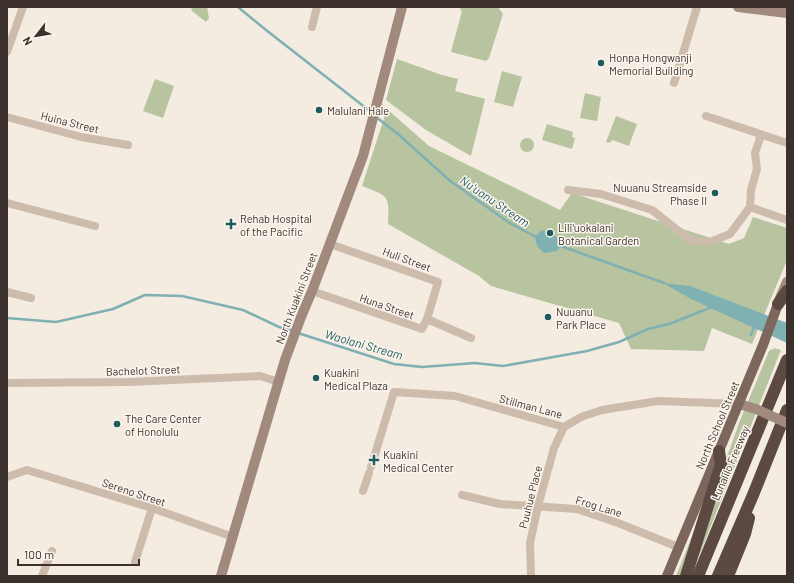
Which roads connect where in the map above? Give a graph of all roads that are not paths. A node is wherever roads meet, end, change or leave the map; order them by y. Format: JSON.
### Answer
{"nodes":[{"id":1,"x":23,"y":7,"type":"edge"},
{"id":2,"x":317,"y":7,"type":"edge"},
{"id":3,"x":402,"y":7,"type":"edge"},
{"id":4,"x":697,"y":7,"type":"edge"},
{"id":5,"x":738,"y":7,"type":"edge"},
{"id":6,"x":787,"y":13,"type":"edge"},
{"id":7,"x":312,"y":27,"type":"dead end"},
{"id":8,"x":7,"y":52,"type":"edge"},
{"id":9,"x":674,"y":83,"type":"dead end"},
{"id":10,"x":706,"y":116,"type":"dead end"},
{"id":11,"x":7,"y":117,"type":"edge"},
{"id":12,"x":761,"y":135,"type":"junction"},
{"id":13,"x":787,"y":143,"type":"edge"},
{"id":14,"x":128,"y":146,"type":"dead end"},
{"id":15,"x":568,"y":190,"type":"dead end"},
{"id":16,"x":7,"y":203,"type":"edge"},
{"id":17,"x":750,"y":207,"type":"junction"},
{"id":18,"x":787,"y":220,"type":"edge"},
{"id":19,"x":95,"y":226,"type":"dead end"},
{"id":20,"x":330,"y":244,"type":"junction"},
{"id":21,"x":787,"y":282,"type":"edge"},
{"id":22,"x":312,"y":291,"type":"junction"},
{"id":23,"x":787,"y":291,"type":"edge"},
{"id":24,"x":7,"y":292,"type":"edge"},
{"id":25,"x":31,"y":298,"type":"dead end"},
{"id":26,"x":778,"y":306,"type":"junction"},
{"id":27,"x":427,"y":319,"type":"junction"},
{"id":28,"x":471,"y":338,"type":"dead end"},
{"id":29,"x":787,"y":360,"type":"edge"},
{"id":30,"x":7,"y":382,"type":"edge"},
{"id":31,"x":278,"y":382,"type":"junction"},
{"id":32,"x":739,"y":404,"type":"junction"},
{"id":33,"x":787,"y":410,"type":"edge"},
{"id":34,"x":787,"y":423,"type":"edge"},
{"id":35,"x":564,"y":426,"type":"junction"},
{"id":36,"x":720,"y":451,"type":"junction"},
{"id":37,"x":7,"y":477,"type":"edge"},
{"id":38,"x":362,"y":491,"type":"dead end"},
{"id":39,"x":462,"y":495,"type":"dead end"},
{"id":40,"x":753,"y":495,"type":"junction"},
{"id":41,"x":538,"y":506,"type":"junction"},
{"id":42,"x":152,"y":508,"type":"junction"},
{"id":43,"x":233,"y":537,"type":"junction"},
{"id":44,"x":678,"y":547,"type":"junction"},
{"id":45,"x":52,"y":551,"type":"dead end"},
{"id":46,"x":135,"y":562,"type":"dead end"},
{"id":47,"x":42,"y":576,"type":"edge"},
{"id":48,"x":221,"y":576,"type":"edge"},
{"id":49,"x":531,"y":576,"type":"edge"},
{"id":50,"x":667,"y":576,"type":"edge"},
{"id":51,"x":686,"y":576,"type":"edge"},
{"id":52,"x":698,"y":576,"type":"edge"},
{"id":53,"x":718,"y":576,"type":"edge"},
{"id":54,"x":728,"y":576,"type":"edge"}],
"edges":[{"from":1,"to":8,"type":"street"},
{"from":2,"to":7,"type":"street"},
{"from":3,"to":20,"type":"street","name":"North Kuakini Street"},
{"from":4,"to":9,"type":"street"},
{"from":5,"to":6,"type":"street"},
{"from":10,"to":12,"type":"street"},
{"from":11,"to":14,"type":"street","name":"Huina Street"},
{"from":12,"to":13,"type":"street"},
{"from":12,"to":17,"type":"street"},
{"from":15,"to":17,"type":"street"},
{"from":16,"to":19,"type":"street"},
{"from":17,"to":18,"type":"street"},
{"from":20,"to":22,"type":"street","name":"North Kuakini Street"},
{"from":20,"to":27,"type":"street","name":"Huli Street"},
{"from":21,"to":26,"type":"street","name":"North School Street"},
{"from":22,"to":27,"type":"street","name":"Huna Street"},
{"from":22,"to":31,"type":"street","name":"North Kuakini Street"},
{"from":23,"to":26,"type":"highway"},
{"from":24,"to":25,"type":"street"},
{"from":26,"to":32,"type":"main road","name":"North School Street"},
{"from":27,"to":28,"type":"street","name":"Huna Street"},
{"from":29,"to":52,"type":"highway","name":"Lunalilo Freeway"},
{"from":30,"to":31,"type":"street","name":"Bachelot Street"},
{"from":31,"to":43,"type":"street","name":"North Kuakini Street"},
{"from":32,"to":34,"type":"street","bridge":true},
{"from":32,"to":35,"type":"street","name":"Stillman Lane"},
{"from":32,"to":36,"type":"main road","name":"North School Street"},
{"from":33,"to":40,"type":"highway"},
{"from":35,"to":38,"type":"street","name":"Stillman Lane"},
{"from":35,"to":41,"type":"street","name":"Puuhue Place"},
{"from":36,"to":44,"type":"main road","name":"North School Street"},
{"from":36,"to":51,"type":"highway"},
{"from":37,"to":42,"type":"street","name":"Sereno Street"},
{"from":39,"to":41,"type":"street","name":"Frog Lane"},
{"from":40,"to":53,"type":"highway"},
{"from":40,"to":54,"type":"highway"},
{"from":41,"to":44,"type":"street","name":"Frog Lane"},
{"from":41,"to":49,"type":"street","name":"Puuhue Place"},
{"from":42,"to":43,"type":"street","name":"Sereno Street"},
{"from":42,"to":46,"type":"street"},
{"from":43,"to":48,"type":"street","name":"North Kuakini Street"},
{"from":44,"to":50,"type":"main road","name":"North School Street"},
{"from":45,"to":47,"type":"street"}]}
